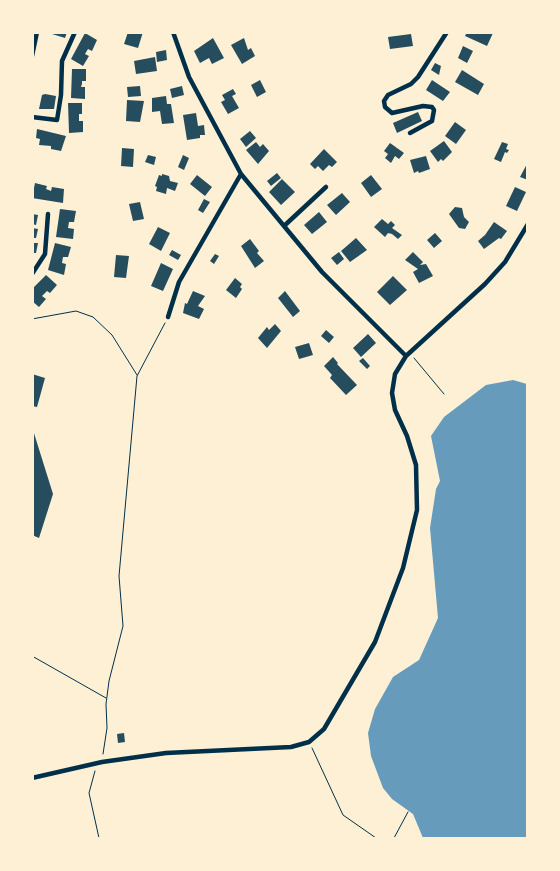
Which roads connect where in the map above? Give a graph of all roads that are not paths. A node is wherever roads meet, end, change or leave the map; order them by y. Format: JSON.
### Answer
{"nodes":[{"id":1,"x":37,"y":32,"type":"edge"},
{"id":2,"x":76,"y":32,"type":"edge"},
{"id":3,"x":173,"y":32,"type":"edge"},
{"id":4,"x":447,"y":32,"type":"edge"},
{"id":5,"x":32,"y":56,"type":"edge"},
{"id":6,"x":32,"y":117,"type":"edge"},
{"id":7,"x":410,"y":133,"type":"dead end"},
{"id":8,"x":241,"y":174,"type":"junction"},
{"id":9,"x":326,"y":187,"type":"dead end"},
{"id":10,"x":48,"y":214,"type":"dead end"},
{"id":11,"x":528,"y":224,"type":"edge"},
{"id":12,"x":284,"y":226,"type":"junction"},
{"id":13,"x":32,"y":274,"type":"edge"},
{"id":14,"x":168,"y":317,"type":"road end"},
{"id":15,"x":407,"y":354,"type":"junction"},
{"id":16,"x":32,"y":778,"type":"edge"}],
"edges":[{"from":1,"to":5,"type":"street"},
{"from":2,"to":6,"type":"street"},
{"from":3,"to":8,"type":"street"},
{"from":4,"to":7,"type":"street"},
{"from":8,"to":12,"type":"street"},
{"from":8,"to":14,"type":"street"},
{"from":9,"to":12,"type":"street"},
{"from":10,"to":13,"type":"street"},
{"from":11,"to":15,"type":"street"},
{"from":12,"to":15,"type":"street"},
{"from":15,"to":16,"type":"street"}]}
